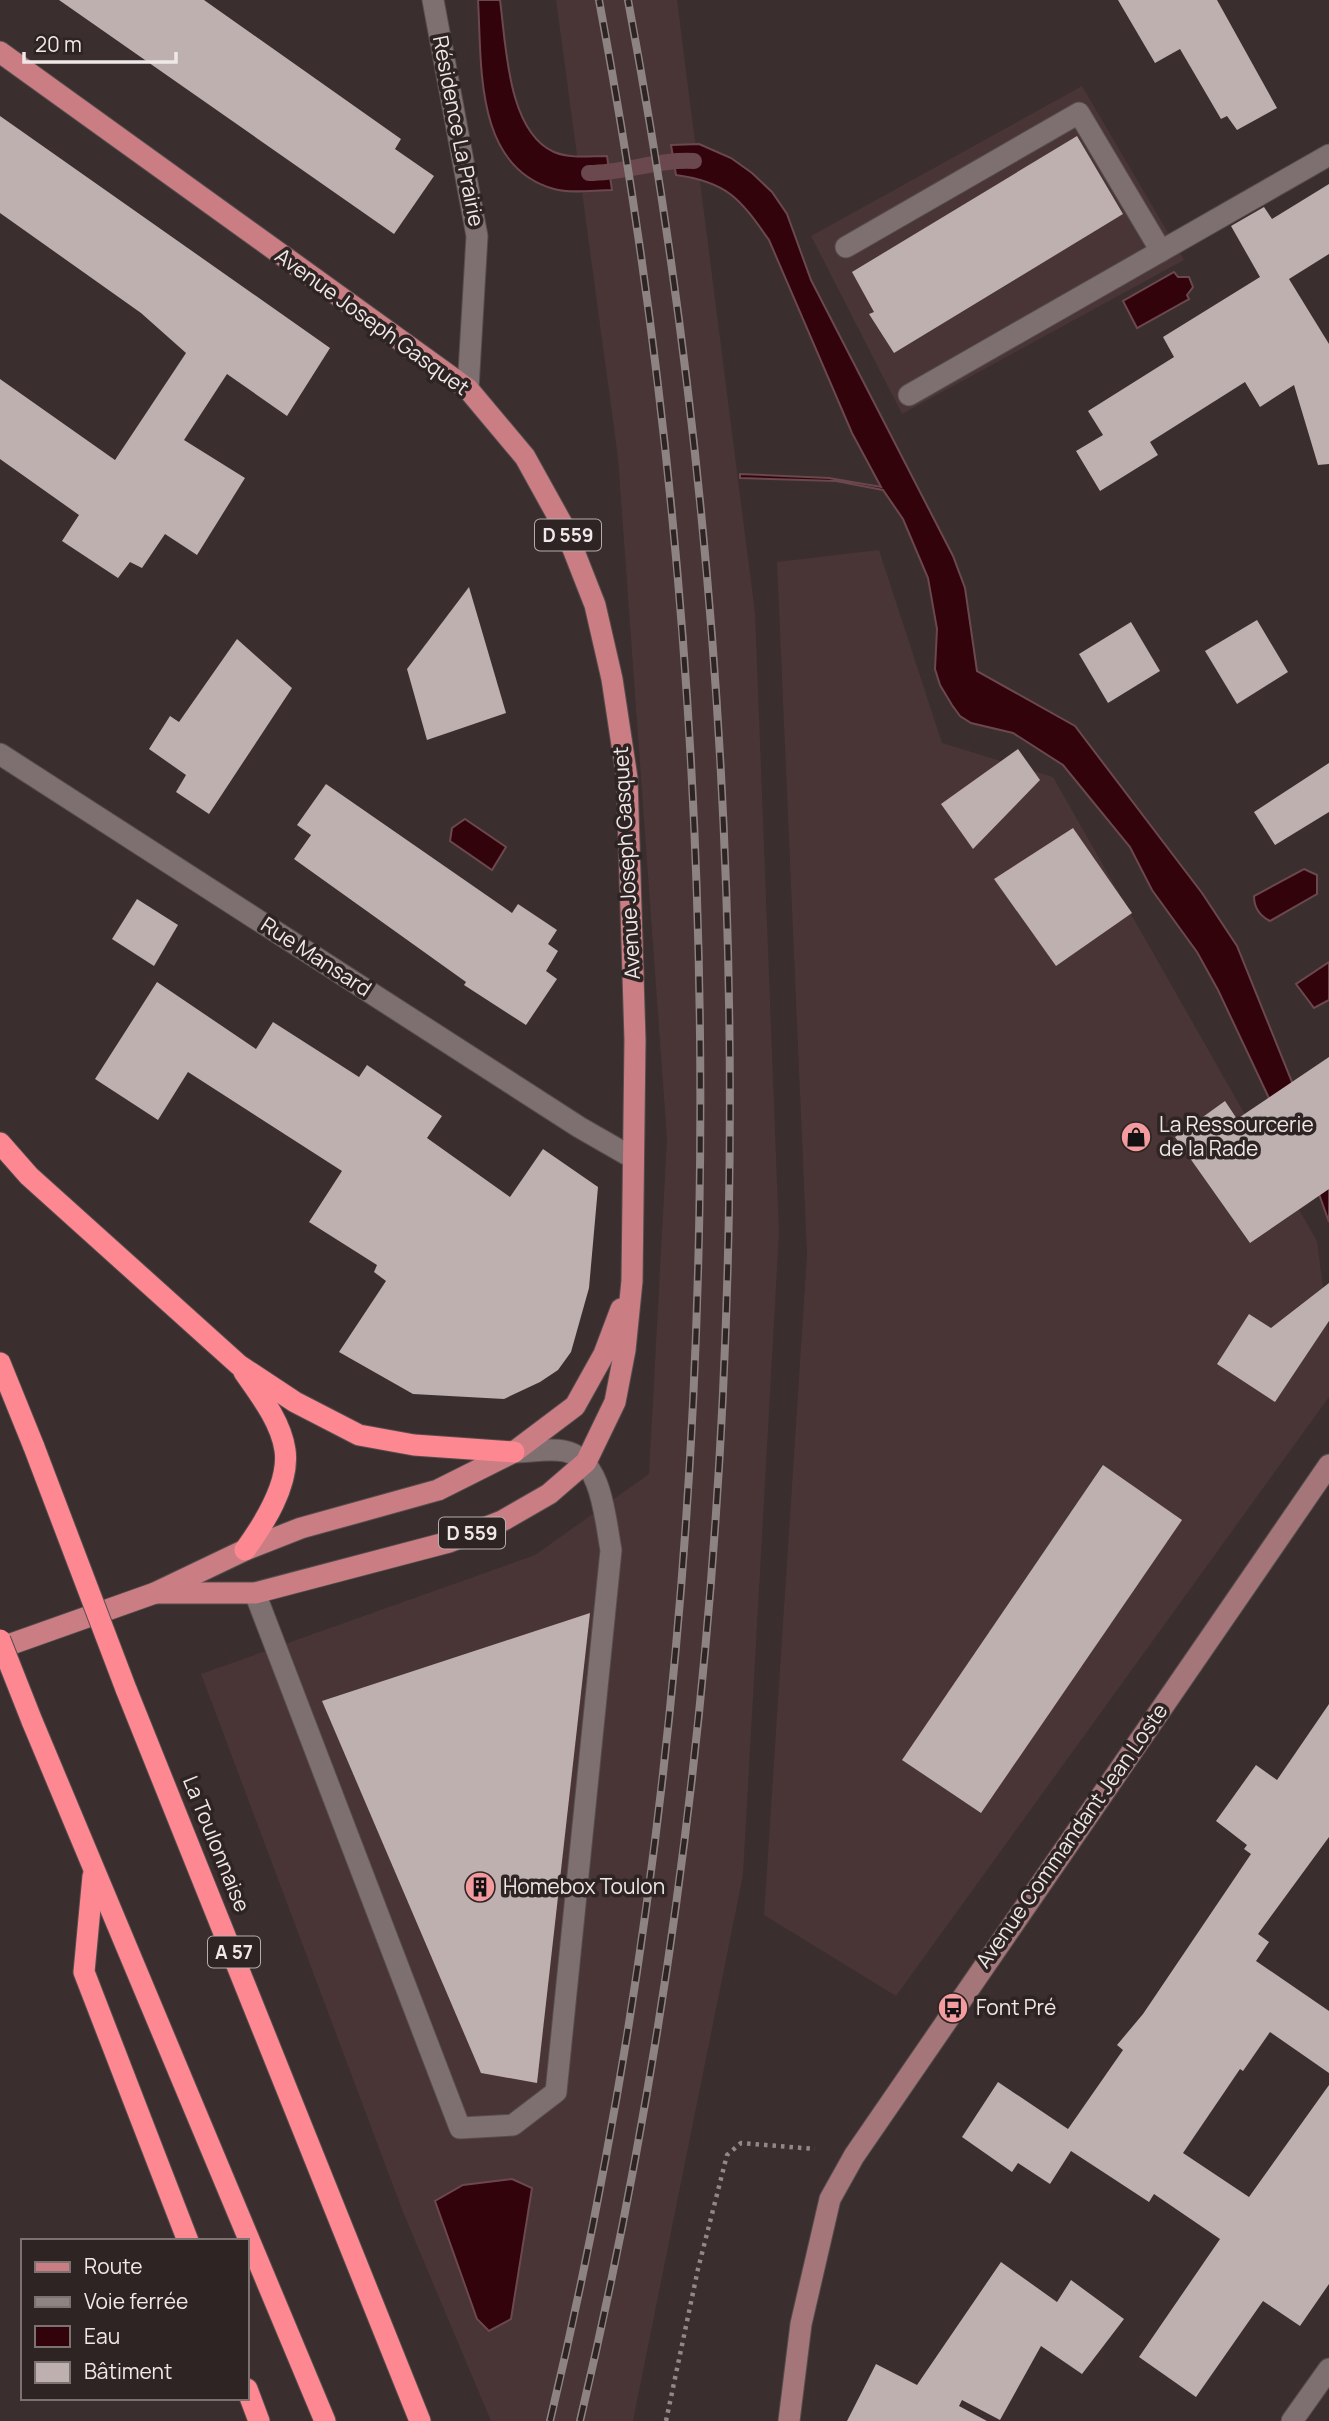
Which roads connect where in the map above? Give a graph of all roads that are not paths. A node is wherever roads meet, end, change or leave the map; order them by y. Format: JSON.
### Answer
{"nodes":[{"id":1,"x":433,"y":0,"type":"edge"},
{"id":2,"x":0,"y":52,"type":"edge"},
{"id":3,"x":1329,"y":155,"type":"edge"},
{"id":4,"x":846,"y":247,"type":"dead end"},
{"id":5,"x":1161,"y":251,"type":"junction"},
{"id":6,"x":468,"y":389,"type":"junction"},
{"id":7,"x":909,"y":395,"type":"dead end"},
{"id":8,"x":0,"y":754,"type":"edge"},
{"id":9,"x":0,"y":1143,"type":"edge"},
{"id":10,"x":633,"y":1158,"type":"junction"},
{"id":11,"x":632,"y":1281,"type":"junction"},
{"id":12,"x":0,"y":1363,"type":"edge"},
{"id":13,"x":239,"y":1365,"type":"junction"},
{"id":14,"x":514,"y":1452,"type":"junction"},
{"id":15,"x":586,"y":1462,"type":"junction"},
{"id":16,"x":1329,"y":1465,"type":"edge"},
{"id":17,"x":244,"y":1550,"type":"junction"},
{"id":18,"x":155,"y":1593,"type":"junction"},
{"id":19,"x":255,"y":1594,"type":"junction"},
{"id":20,"x":0,"y":1640,"type":"edge"},
{"id":21,"x":0,"y":1648,"type":"edge"},
{"id":22,"x":93,"y":1871,"type":"junction"},
{"id":23,"x":187,"y":2239,"type":"edge"},
{"id":24,"x":1329,"y":2369,"type":"edge"},
{"id":25,"x":248,"y":2392,"type":"edge"},
{"id":26,"x":259,"y":2421,"type":"edge"},
{"id":27,"x":326,"y":2421,"type":"edge"},
{"id":28,"x":420,"y":2421,"type":"edge"},
{"id":29,"x":789,"y":2421,"type":"edge"},
{"id":30,"x":1292,"y":2421,"type":"edge"}],
"edges":[{"from":1,"to":6,"type":"street","name":"Résidence La Prairie"},
{"from":2,"to":6,"type":"main road","name":"Avenue Joseph Gasquet","number":"D 559"},
{"from":3,"to":5,"type":"street"},
{"from":4,"to":5,"type":"street"},
{"from":5,"to":7,"type":"street"},
{"from":6,"to":10,"type":"main road","name":"Avenue Joseph Gasquet","number":"D 559"},
{"from":8,"to":10,"type":"street","name":"Rue Mansard"},
{"from":9,"to":13,"type":"highway"},
{"from":10,"to":11,"type":"main road","name":"Avenue Joseph Gasquet","number":"D 559"},
{"from":11,"to":14,"type":"main road","name":"Avenue Joseph Gasquet","number":"D 559"},
{"from":11,"to":15,"type":"main road","name":"Avenue Joseph Gasquet","number":"D 559"},
{"from":12,"to":28,"type":"highway","name":"La Toulonnaise","number":"A 57","bridge":true},
{"from":13,"to":14,"type":"highway"},
{"from":13,"to":17,"type":"highway"},
{"from":14,"to":15,"type":"street"},
{"from":14,"to":17,"type":"main road","name":"Avenue Joseph Gasquet","number":"D 559"},
{"from":15,"to":19,"type":"main road","name":"Avenue Joseph Gasquet","number":"D 559"},
{"from":15,"to":19,"type":"street"},
{"from":16,"to":29,"type":"main road","name":"Avenue Commandant Jean Loste"},
{"from":17,"to":18,"type":"main road","name":"Avenue Joseph Gasquet","number":"D 559"},
{"from":18,"to":19,"type":"main road","name":"Avenue Joseph Gasquet","number":"D 559"},
{"from":18,"to":21,"type":"main road","name":"Avenue Joseph Gasquet","number":"D 559"},
{"from":20,"to":22,"type":"highway","bridge":true},
{"from":22,"to":23,"type":"highway"},
{"from":22,"to":27,"type":"highway"},
{"from":24,"to":30,"type":"street"},
{"from":25,"to":26,"type":"highway"}]}
